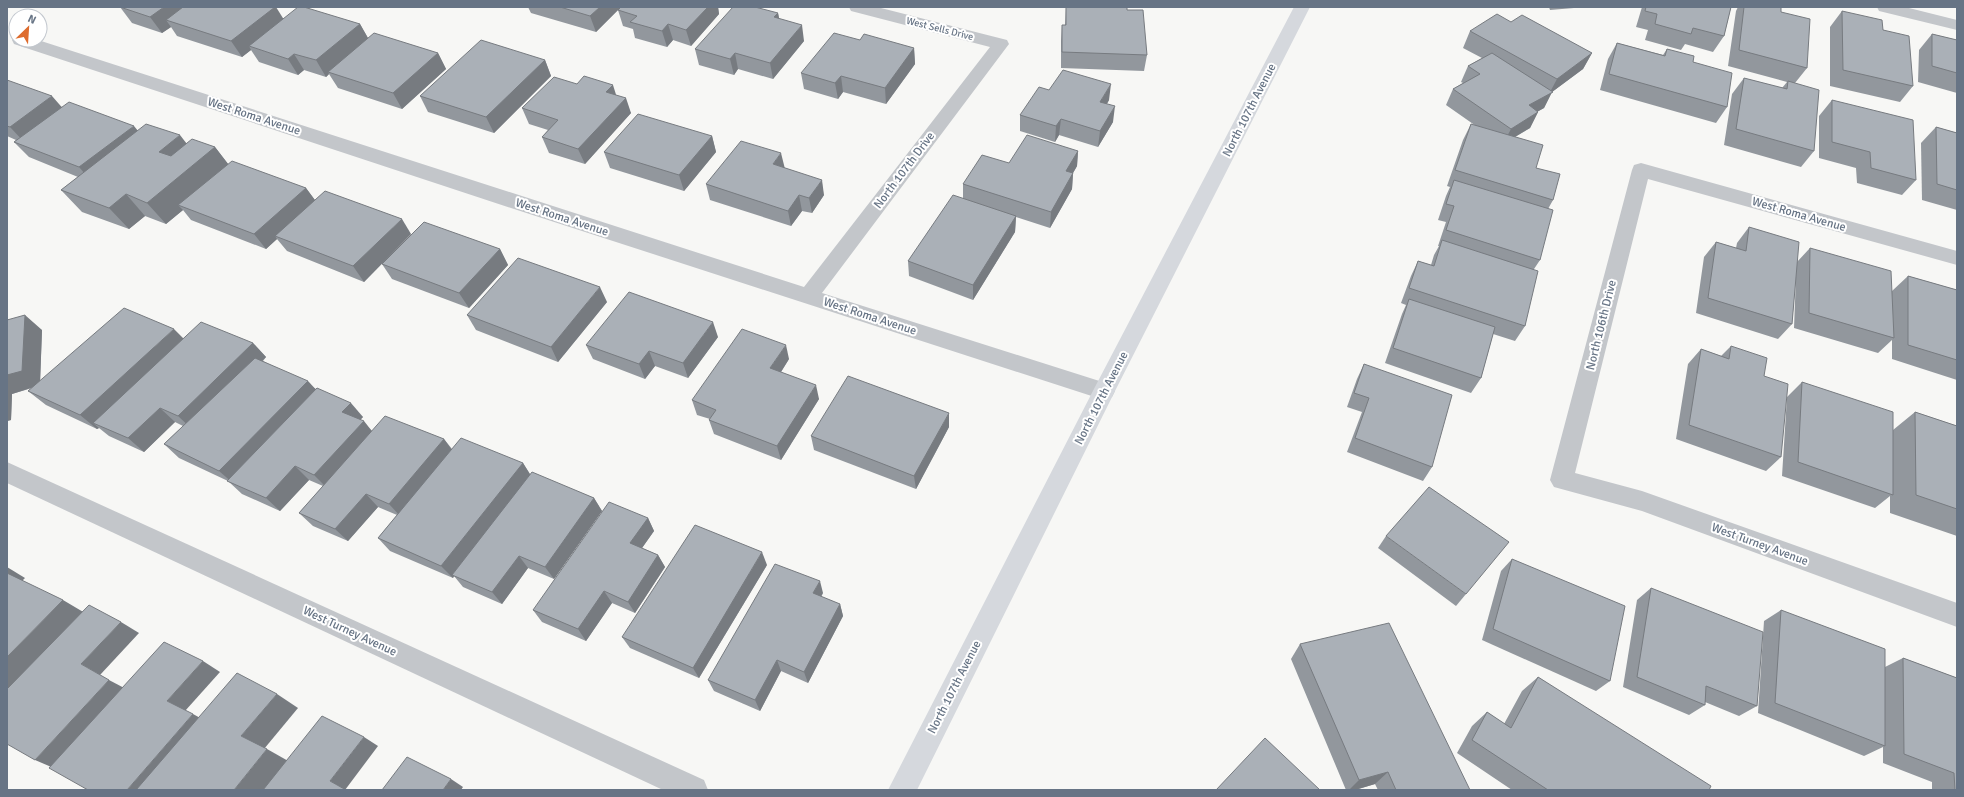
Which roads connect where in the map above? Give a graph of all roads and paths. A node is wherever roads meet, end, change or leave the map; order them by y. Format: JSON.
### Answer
{"nodes":[{"id":1,"x":857,"y":7,"type":"edge"},
{"id":2,"x":1302,"y":7,"type":"edge"},
{"id":3,"x":1885,"y":7,"type":"edge"},
{"id":4,"x":1957,"y":24,"type":"edge"},
{"id":5,"x":1001,"y":44,"type":"joint"},
{"id":6,"x":45,"y":48,"type":"edge"},
{"id":7,"x":1641,"y":170,"type":"joint"},
{"id":8,"x":1957,"y":258,"type":"edge"},
{"id":9,"x":808,"y":296,"type":"junction"},
{"id":10,"x":1104,"y":391,"type":"junction"},
{"id":11,"x":7,"y":472,"type":"edge"},
{"id":12,"x":1562,"y":480,"type":"joint"},
{"id":13,"x":1957,"y":615,"type":"edge"},
{"id":14,"x":694,"y":790,"type":"edge"},
{"id":15,"x":902,"y":790,"type":"edge"}],
"edges":[{"from":1,"to":5,"type":"street","name":"West Sells Drive"},
{"from":2,"to":10,"type":"main road","name":"North 107th Avenue"},
{"from":3,"to":4,"type":"street"},
{"from":5,"to":9,"type":"street","name":"North 107th Drive"},
{"from":6,"to":9,"type":"street","name":"West Roma Avenue"},
{"from":7,"to":8,"type":"street","name":"West Roma Avenue"},
{"from":7,"to":12,"type":"street","name":"North 106th Drive"},
{"from":9,"to":10,"type":"street","name":"West Roma Avenue"},
{"from":10,"to":15,"type":"main road","name":"North 107th Avenue"},
{"from":11,"to":14,"type":"street","name":"West Turney Avenue"},
{"from":12,"to":13,"type":"street","name":"West Turney Avenue"}]}
